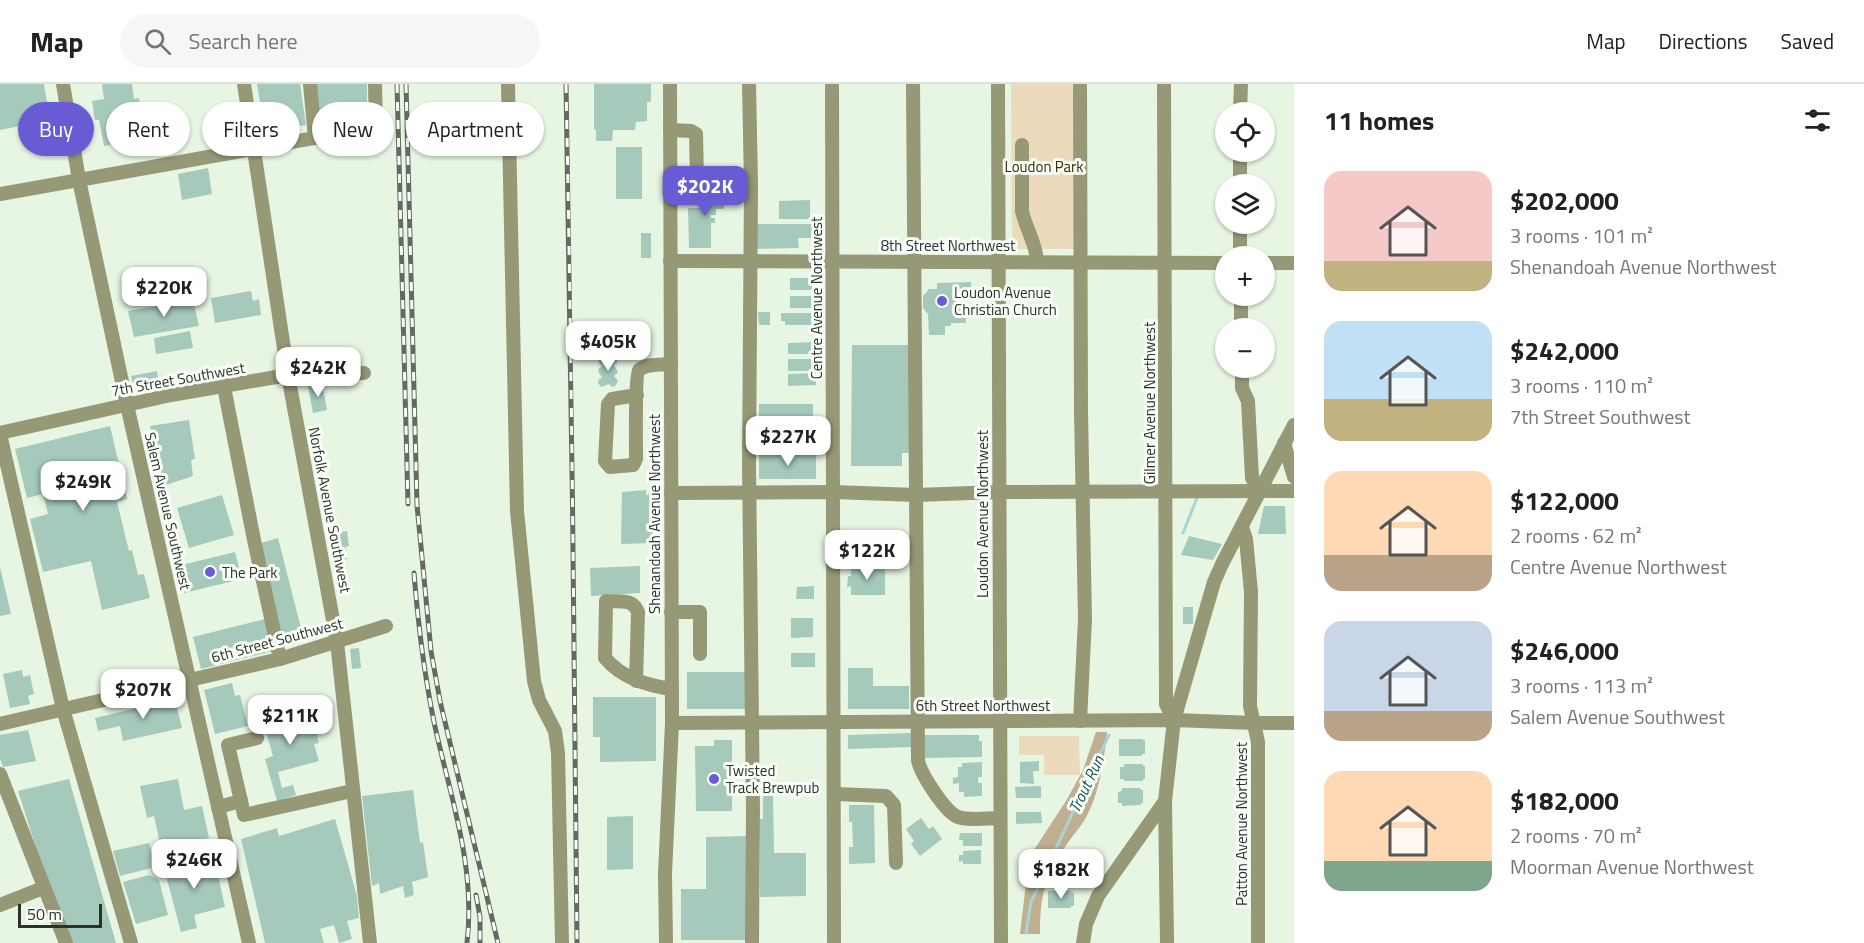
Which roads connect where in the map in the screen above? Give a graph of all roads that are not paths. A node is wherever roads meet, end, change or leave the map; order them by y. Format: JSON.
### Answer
{"nodes":[{"id":1,"x":63,"y":84,"type":"edge"},
{"id":2,"x":244,"y":84,"type":"edge"},
{"id":3,"x":310,"y":84,"type":"edge"},
{"id":4,"x":375,"y":84,"type":"edge"},
{"id":5,"x":508,"y":84,"type":"edge"},
{"id":6,"x":670,"y":84,"type":"edge"},
{"id":7,"x":749,"y":84,"type":"edge"},
{"id":8,"x":832,"y":84,"type":"edge"},
{"id":9,"x":914,"y":84,"type":"edge"},
{"id":10,"x":998,"y":84,"type":"edge"},
{"id":11,"x":1080,"y":84,"type":"edge"},
{"id":12,"x":1164,"y":84,"type":"edge"},
{"id":13,"x":1241,"y":84,"type":"edge"},
{"id":14,"x":247,"y":102,"type":"edge"},
{"id":15,"x":375,"y":102,"type":"edge"},
{"id":16,"x":1240,"y":102,"type":"edge"},
{"id":17,"x":312,"y":106,"type":"edge"},
{"id":18,"x":670,"y":130,"type":"junction"},
{"id":19,"x":1022,"y":145,"type":"dead end"},
{"id":20,"x":211,"y":156,"type":"edge"},
{"id":21,"x":256,"y":156,"type":"edge"},
{"id":22,"x":79,"y":180,"type":"junction"},
{"id":23,"x":670,"y":190,"type":"junction"},
{"id":24,"x":0,"y":194,"type":"edge"},
{"id":25,"x":670,"y":261,"type":"junction"},
{"id":26,"x":750,"y":261,"type":"junction"},
{"id":27,"x":998,"y":261,"type":"junction"},
{"id":28,"x":1037,"y":261,"type":"junction"},
{"id":29,"x":832,"y":262,"type":"junction"},
{"id":30,"x":1080,"y":262,"type":"junction"},
{"id":31,"x":1165,"y":262,"type":"junction"},
{"id":32,"x":914,"y":263,"type":"junction"},
{"id":33,"x":1215,"y":263,"type":"edge"},
{"id":34,"x":1275,"y":263,"type":"edge"},
{"id":35,"x":1294,"y":263,"type":"edge"},
{"id":36,"x":671,"y":364,"type":"junction"},
{"id":37,"x":364,"y":373,"type":"dead end"},
{"id":38,"x":288,"y":375,"type":"junction"},
{"id":39,"x":1242,"y":378,"type":"edge"},
{"id":40,"x":224,"y":387,"type":"junction"},
{"id":41,"x":637,"y":395,"type":"junction"},
{"id":42,"x":128,"y":405,"type":"junction"},
{"id":43,"x":1294,"y":425,"type":"edge"},
{"id":44,"x":0,"y":433,"type":"edge"},
{"id":45,"x":1284,"y":443,"type":"junction"},
{"id":46,"x":1294,"y":477,"type":"edge"},
{"id":47,"x":1165,"y":491,"type":"junction"},
{"id":48,"x":1260,"y":491,"type":"junction"},
{"id":49,"x":1294,"y":491,"type":"edge"},
{"id":50,"x":749,"y":492,"type":"junction"},
{"id":51,"x":833,"y":492,"type":"junction"},
{"id":52,"x":999,"y":492,"type":"junction"},
{"id":53,"x":1084,"y":492,"type":"junction"},
{"id":54,"x":671,"y":493,"type":"junction"},
{"id":55,"x":916,"y":495,"type":"junction"},
{"id":56,"x":1242,"y":527,"type":"junction"},
{"id":57,"x":671,"y":612,"type":"junction"},
{"id":58,"x":386,"y":626,"type":"dead end"},
{"id":59,"x":337,"y":642,"type":"junction"},
{"id":60,"x":700,"y":654,"type":"dead end"},
{"id":61,"x":280,"y":658,"type":"junction"},
{"id":62,"x":189,"y":681,"type":"junction"},
{"id":63,"x":636,"y":681,"type":"junction"},
{"id":64,"x":671,"y":689,"type":"junction"},
{"id":65,"x":63,"y":709,"type":"junction"},
{"id":66,"x":1174,"y":720,"type":"junction"},
{"id":67,"x":835,"y":721,"type":"junction"},
{"id":68,"x":917,"y":721,"type":"junction"},
{"id":69,"x":1000,"y":721,"type":"junction"},
{"id":70,"x":1080,"y":721,"type":"junction"},
{"id":71,"x":752,"y":722,"type":"junction"},
{"id":72,"x":672,"y":723,"type":"junction"},
{"id":73,"x":1254,"y":723,"type":"junction"},
{"id":74,"x":1294,"y":723,"type":"edge"},
{"id":75,"x":0,"y":724,"type":"edge"},
{"id":76,"x":257,"y":738,"type":"dead end"},
{"id":77,"x":0,"y":774,"type":"edge"},
{"id":78,"x":352,"y":791,"type":"junction"},
{"id":79,"x":835,"y":794,"type":"junction"},
{"id":80,"x":241,"y":801,"type":"junction"},
{"id":81,"x":1165,"y":801,"type":"junction"},
{"id":82,"x":218,"y":807,"type":"junction"},
{"id":83,"x":1000,"y":818,"type":"junction"},
{"id":84,"x":896,"y":863,"type":"dead end"},
{"id":85,"x":43,"y":888,"type":"junction"},
{"id":86,"x":0,"y":905,"type":"edge"},
{"id":87,"x":66,"y":943,"type":"edge"},
{"id":88,"x":131,"y":943,"type":"edge"},
{"id":89,"x":249,"y":943,"type":"edge"},
{"id":90,"x":370,"y":943,"type":"edge"},
{"id":91,"x":562,"y":943,"type":"edge"},
{"id":92,"x":666,"y":943,"type":"edge"},
{"id":93,"x":752,"y":943,"type":"edge"},
{"id":94,"x":834,"y":943,"type":"edge"},
{"id":95,"x":1001,"y":943,"type":"edge"},
{"id":96,"x":1083,"y":943,"type":"edge"},
{"id":97,"x":1167,"y":943,"type":"edge"},
{"id":98,"x":1258,"y":943,"type":"edge"}],
"edges":[{"from":1,"to":22,"type":"street","name":"Salem Avenue Southwest"},
{"from":2,"to":14,"type":"street","name":"Norfolk Avenue Southwest"},
{"from":3,"to":17,"type":"street"},
{"from":4,"to":15,"type":"street"},
{"from":5,"to":91,"type":"street"},
{"from":6,"to":18,"type":"street","name":"Shenandoah Avenue Northwest"},
{"from":7,"to":26,"type":"street"},
{"from":8,"to":29,"type":"street","name":"Centre Avenue Northwest"},
{"from":9,"to":32,"type":"street"},
{"from":10,"to":27,"type":"street","name":"Loudon Avenue Northwest"},
{"from":11,"to":30,"type":"street"},
{"from":12,"to":31,"type":"street","name":"Gilmer Avenue Northwest"},
{"from":13,"to":16,"type":"street"},
{"from":18,"to":23,"type":"street","name":"Shenandoah Avenue Northwest"},
{"from":18,"to":23,"type":"street"},
{"from":19,"to":28,"type":"street"},
{"from":20,"to":22,"type":"street"},
{"from":21,"to":38,"type":"street","name":"Norfolk Avenue Southwest"},
{"from":22,"to":24,"type":"street"},
{"from":22,"to":42,"type":"street","name":"Salem Avenue Southwest"},
{"from":23,"to":25,"type":"street","name":"Shenandoah Avenue Northwest"},
{"from":25,"to":26,"type":"street","name":"8th Street Northwest"},
{"from":25,"to":36,"type":"street","name":"Shenandoah Avenue Northwest"},
{"from":26,"to":29,"type":"street","name":"8th Street Northwest"},
{"from":26,"to":50,"type":"street"},
{"from":27,"to":28,"type":"street","name":"8th Street Northwest"},
{"from":27,"to":32,"type":"street","name":"8th Street Northwest"},
{"from":27,"to":52,"type":"street","name":"Loudon Avenue Northwest"},
{"from":28,"to":30,"type":"street","name":"8th Street Northwest"},
{"from":29,"to":32,"type":"street","name":"8th Street Northwest"},
{"from":29,"to":51,"type":"street","name":"Centre Avenue Northwest"},
{"from":30,"to":31,"type":"street","name":"8th Street Northwest"},
{"from":30,"to":53,"type":"street"},
{"from":31,"to":33,"type":"street","name":"8th Street Northwest"},
{"from":31,"to":47,"type":"street","name":"Gilmer Avenue Northwest"},
{"from":32,"to":55,"type":"street"},
{"from":34,"to":35,"type":"street"},
{"from":36,"to":41,"type":"street"},
{"from":36,"to":54,"type":"street","name":"Shenandoah Avenue Northwest"},
{"from":37,"to":38,"type":"street","name":"7th Street Southwest"},
{"from":38,"to":40,"type":"street","name":"7th Street Southwest"},
{"from":38,"to":59,"type":"street","name":"Norfolk Avenue Southwest"},
{"from":39,"to":48,"type":"street"},
{"from":40,"to":42,"type":"street","name":"7th Street Southwest"},
{"from":40,"to":61,"type":"street"},
{"from":41,"to":41,"type":"street"},
{"from":42,"to":44,"type":"street","name":"7th Street Southwest"},
{"from":42,"to":62,"type":"street","name":"Salem Avenue Southwest"},
{"from":43,"to":45,"type":"street"},
{"from":44,"to":65,"type":"street"},
{"from":45,"to":46,"type":"street"},
{"from":45,"to":48,"type":"street"},
{"from":47,"to":48,"type":"street"},
{"from":47,"to":53,"type":"street"},
{"from":47,"to":66,"type":"street","name":"Gilmer Avenue Northwest"},
{"from":48,"to":49,"type":"street"},
{"from":48,"to":56,"type":"street"},
{"from":50,"to":51,"type":"street"},
{"from":50,"to":54,"type":"street"},
{"from":50,"to":71,"type":"street"},
{"from":51,"to":55,"type":"street"},
{"from":51,"to":67,"type":"street","name":"Centre Avenue Northwest"},
{"from":52,"to":53,"type":"street"},
{"from":52,"to":55,"type":"street"},
{"from":52,"to":69,"type":"street","name":"Loudon Avenue Northwest"},
{"from":53,"to":70,"type":"street"},
{"from":54,"to":57,"type":"street","name":"Shenandoah Avenue Northwest"},
{"from":55,"to":68,"type":"street"},
{"from":56,"to":66,"type":"street"},
{"from":56,"to":73,"type":"street","name":"Patton Avenue Northwest"},
{"from":57,"to":60,"type":"street"},
{"from":57,"to":64,"type":"street","name":"Shenandoah Avenue Northwest"},
{"from":58,"to":59,"type":"street","name":"6th Street Southwest"},
{"from":59,"to":61,"type":"street","name":"6th Street Southwest"},
{"from":59,"to":78,"type":"street","name":"Norfolk Avenue Southwest"},
{"from":61,"to":62,"type":"street","name":"6th Street Southwest"},
{"from":62,"to":65,"type":"street","name":"6th Street Southwest"},
{"from":62,"to":82,"type":"street","name":"Salem Avenue Southwest"},
{"from":63,"to":63,"type":"street"},
{"from":63,"to":64,"type":"street"},
{"from":64,"to":72,"type":"street","name":"Shenandoah Avenue Northwest"},
{"from":65,"to":75,"type":"street","name":"6th Street Southwest"},
{"from":65,"to":88,"type":"street"},
{"from":66,"to":70,"type":"street","name":"6th Street Northwest"},
{"from":66,"to":73,"type":"street","name":"6th Street Northwest"},
{"from":66,"to":81,"type":"street"},
{"from":67,"to":68,"type":"street","name":"6th Street Northwest"},
{"from":67,"to":71,"type":"street","name":"6th Street Northwest"},
{"from":67,"to":79,"type":"street","name":"Centre Avenue Northwest"},
{"from":68,"to":69,"type":"street","name":"6th Street Northwest"},
{"from":68,"to":83,"type":"street"},
{"from":69,"to":70,"type":"street","name":"6th Street Northwest"},
{"from":69,"to":83,"type":"street","name":"Loudon Avenue Northwest"},
{"from":71,"to":72,"type":"street","name":"6th Street Northwest"},
{"from":71,"to":93,"type":"street"},
{"from":72,"to":92,"type":"street","name":"Shenandoah Avenue Northwest"},
{"from":73,"to":74,"type":"street","name":"6th Street Northwest"},
{"from":73,"to":98,"type":"street","name":"Patton Avenue Northwest"},
{"from":76,"to":80,"type":"street"},
{"from":77,"to":85,"type":"street"},
{"from":78,"to":80,"type":"street"},
{"from":78,"to":90,"type":"street","name":"Norfolk Avenue Southwest"},
{"from":79,"to":84,"type":"street"},
{"from":79,"to":94,"type":"street","name":"Centre Avenue Northwest"},
{"from":80,"to":82,"type":"street"},
{"from":81,"to":96,"type":"street"},
{"from":81,"to":97,"type":"street"},
{"from":82,"to":89,"type":"street","name":"Salem Avenue Southwest"},
{"from":83,"to":95,"type":"street","name":"Loudon Avenue Northwest"},
{"from":85,"to":86,"type":"street"},
{"from":85,"to":87,"type":"street"}]}
